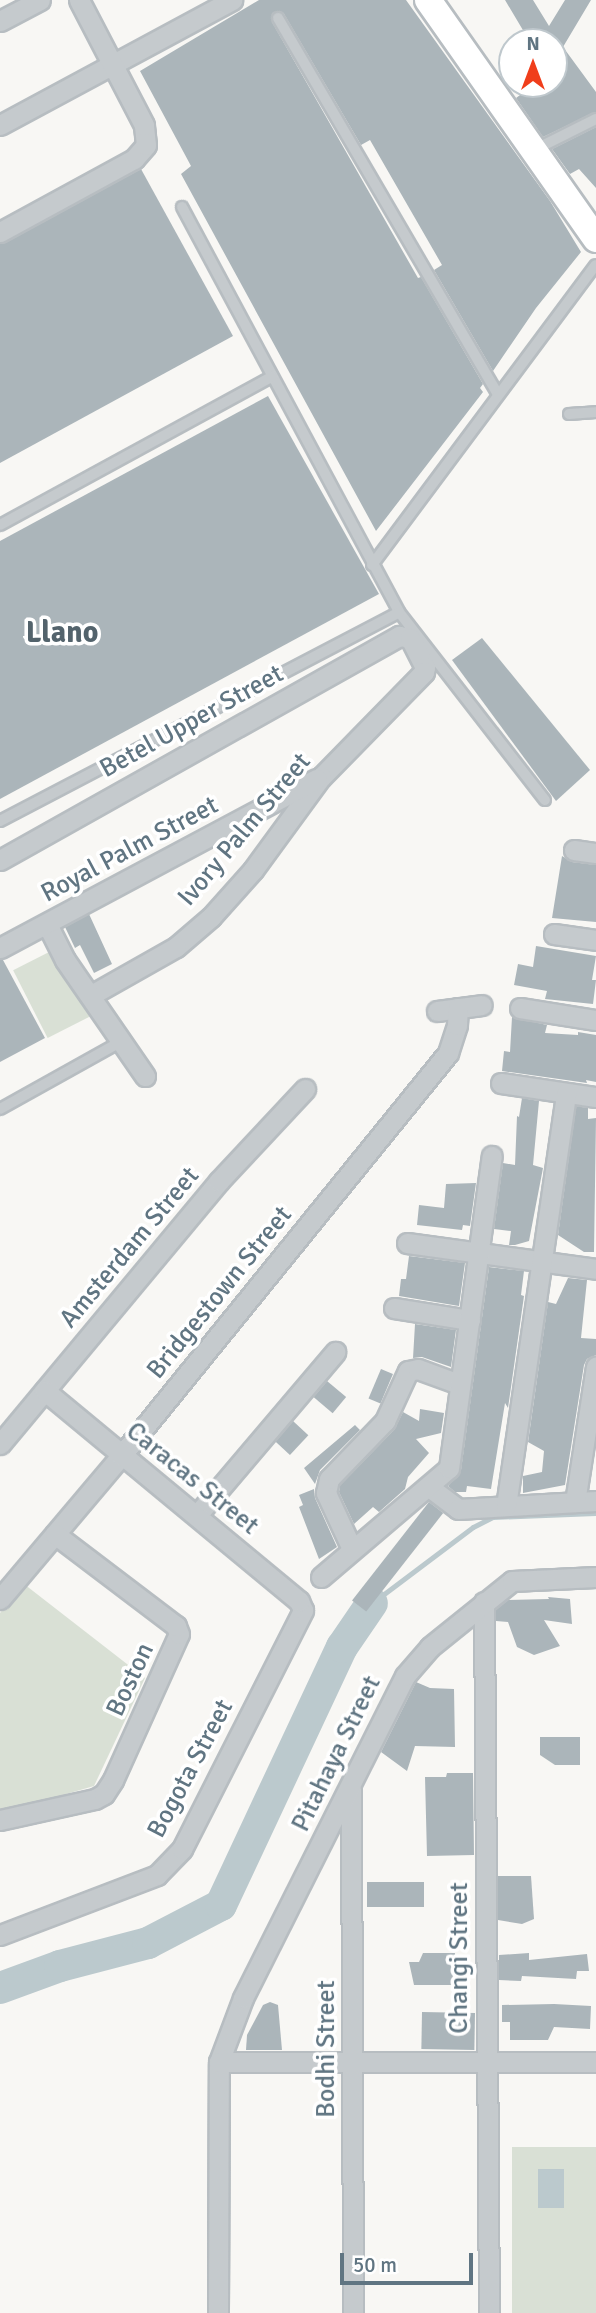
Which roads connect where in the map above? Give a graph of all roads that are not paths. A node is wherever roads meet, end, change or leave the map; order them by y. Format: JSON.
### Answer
{"nodes":[{"id":1,"x":40,"y":0,"type":"edge"},
{"id":2,"x":79,"y":0,"type":"edge"},
{"id":3,"x":232,"y":0,"type":"edge"},
{"id":4,"x":428,"y":0,"type":"edge"},
{"id":5,"x":278,"y":18,"type":"dead end"},
{"id":6,"x":0,"y":21,"type":"edge"},
{"id":7,"x":112,"y":64,"type":"junction"},
{"id":8,"x":596,"y":118,"type":"edge"},
{"id":9,"x":0,"y":125,"type":"edge"},
{"id":10,"x":533,"y":150,"type":"junction"},
{"id":11,"x":181,"y":207,"type":"dead end"},
{"id":12,"x":0,"y":232,"type":"edge"},
{"id":13,"x":596,"y":239,"type":"edge"},
{"id":14,"x":596,"y":265,"type":"edge"},
{"id":15,"x":272,"y":377,"type":"junction"},
{"id":16,"x":498,"y":395,"type":"junction"},
{"id":17,"x":596,"y":412,"type":"edge"},
{"id":18,"x":569,"y":414,"type":"dead end"},
{"id":19,"x":0,"y":524,"type":"edge"},
{"id":20,"x":372,"y":565,"type":"junction"},
{"id":21,"x":398,"y":612,"type":"junction"},
{"id":22,"x":410,"y":638,"type":"joint"},
{"id":23,"x":321,"y":777,"type":"junction"},
{"id":24,"x":545,"y":800,"type":"dead end"},
{"id":25,"x":0,"y":821,"type":"edge"},
{"id":26,"x":574,"y":850,"type":"dead end"},
{"id":27,"x":596,"y":853,"type":"edge"},
{"id":28,"x":0,"y":860,"type":"edge"},
{"id":29,"x":47,"y":924,"type":"junction"},
{"id":30,"x":554,"y":934,"type":"dead end"},
{"id":31,"x":596,"y":940,"type":"edge"},
{"id":32,"x":0,"y":948,"type":"edge"},
{"id":33,"x":91,"y":995,"type":"junction"},
{"id":34,"x":482,"y":1005,"type":"dead end"},
{"id":35,"x":458,"y":1008,"type":"junction"},
{"id":36,"x":520,"y":1008,"type":"dead end"},
{"id":37,"x":437,"y":1011,"type":"dead end"},
{"id":38,"x":596,"y":1020,"type":"edge"},
{"id":39,"x":121,"y":1041,"type":"junction"},
{"id":40,"x":145,"y":1076,"type":"dead end"},
{"id":41,"x":501,"y":1083,"type":"dead end"},
{"id":42,"x":305,"y":1089,"type":"dead end"},
{"id":43,"x":566,"y":1093,"type":"junction"},
{"id":44,"x":596,"y":1097,"type":"edge"},
{"id":45,"x":0,"y":1109,"type":"edge"},
{"id":46,"x":492,"y":1156,"type":"dead end"},
{"id":47,"x":407,"y":1242,"type":"dead end"},
{"id":48,"x":479,"y":1252,"type":"junction"},
{"id":49,"x":541,"y":1261,"type":"junction"},
{"id":50,"x":596,"y":1269,"type":"edge"},
{"id":51,"x":394,"y":1308,"type":"dead end"},
{"id":52,"x":470,"y":1320,"type":"junction"},
{"id":53,"x":335,"y":1352,"type":"dead end"},
{"id":54,"x":596,"y":1367,"type":"edge"},
{"id":55,"x":459,"y":1384,"type":"junction"},
{"id":56,"x":45,"y":1391,"type":"junction"},
{"id":57,"x":0,"y":1444,"type":"edge"},
{"id":58,"x":121,"y":1456,"type":"junction"},
{"id":59,"x":429,"y":1487,"type":"junction"},
{"id":60,"x":596,"y":1501,"type":"edge"},
{"id":61,"x":575,"y":1502,"type":"junction"},
{"id":62,"x":506,"y":1506,"type":"junction"},
{"id":63,"x":198,"y":1515,"type":"junction"},
{"id":64,"x":55,"y":1534,"type":"junction"},
{"id":65,"x":352,"y":1549,"type":"junction"},
{"id":66,"x":321,"y":1577,"type":"dead end"},
{"id":67,"x":596,"y":1577,"type":"edge"},
{"id":68,"x":0,"y":1599,"type":"edge"},
{"id":69,"x":484,"y":1602,"type":"junction"},
{"id":70,"x":303,"y":1610,"type":"joint"},
{"id":71,"x":351,"y":1785,"type":"junction"},
{"id":72,"x":0,"y":1820,"type":"edge"},
{"id":73,"x":0,"y":1935,"type":"edge"},
{"id":74,"x":219,"y":2062,"type":"junction"},
{"id":75,"x":487,"y":2062,"type":"junction"},
{"id":76,"x":596,"y":2062,"type":"edge"},
{"id":77,"x":354,"y":2063,"type":"junction"},
{"id":78,"x":218,"y":2313,"type":"edge"},
{"id":79,"x":353,"y":2313,"type":"edge"},
{"id":80,"x":489,"y":2313,"type":"edge"}],
"edges":[{"from":1,"to":6,"type":"street"},
{"from":2,"to":7,"type":"street"},
{"from":3,"to":7,"type":"street"},
{"from":4,"to":10,"type":"main road"},
{"from":5,"to":16,"type":"lane"},
{"from":7,"to":9,"type":"street"},
{"from":7,"to":12,"type":"street"},
{"from":8,"to":10,"type":"lane"},
{"from":10,"to":13,"type":"main road"},
{"from":11,"to":15,"type":"lane"},
{"from":14,"to":16,"type":"lane"},
{"from":15,"to":19,"type":"lane"},
{"from":15,"to":20,"type":"lane"},
{"from":16,"to":20,"type":"lane"},
{"from":17,"to":18,"type":"lane"},
{"from":20,"to":21,"type":"lane"},
{"from":21,"to":24,"type":"lane"},
{"from":21,"to":25,"type":"lane"},
{"from":22,"to":23,"type":"street","name":"Ivory Palm Street"},
{"from":22,"to":28,"type":"street","name":"Betel Upper Street"},
{"from":23,"to":29,"type":"street","name":"Royal Palm Street"},
{"from":23,"to":33,"type":"street","name":"Ivory Palm Street"},
{"from":26,"to":27,"type":"street"},
{"from":29,"to":32,"type":"street","name":"Royal Palm Street"},
{"from":29,"to":33,"type":"street"},
{"from":30,"to":31,"type":"street"},
{"from":33,"to":39,"type":"street"},
{"from":34,"to":35,"type":"street"},
{"from":35,"to":37,"type":"street"},
{"from":35,"to":58,"type":"street","name":"Bridgestown Street"},
{"from":36,"to":38,"type":"street"},
{"from":39,"to":40,"type":"street"},
{"from":39,"to":45,"type":"lane"},
{"from":41,"to":43,"type":"street"},
{"from":42,"to":56,"type":"street","name":"Amsterdam Street"},
{"from":43,"to":44,"type":"street"},
{"from":43,"to":49,"type":"street"},
{"from":46,"to":48,"type":"street"},
{"from":47,"to":48,"type":"street"},
{"from":48,"to":49,"type":"street"},
{"from":48,"to":52,"type":"street"},
{"from":49,"to":50,"type":"street"},
{"from":49,"to":62,"type":"street"},
{"from":51,"to":52,"type":"street"},
{"from":52,"to":55,"type":"street"},
{"from":53,"to":63,"type":"street"},
{"from":54,"to":61,"type":"street"},
{"from":55,"to":59,"type":"street"},
{"from":55,"to":65,"type":"street"},
{"from":56,"to":57,"type":"street","name":"Amsterdam Street"},
{"from":56,"to":58,"type":"street","name":"Caracas Street"},
{"from":58,"to":63,"type":"street","name":"Caracas Street"},
{"from":58,"to":64,"type":"street","name":"Bridgestown Street"},
{"from":59,"to":62,"type":"street"},
{"from":59,"to":65,"type":"street"},
{"from":60,"to":61,"type":"street"},
{"from":61,"to":62,"type":"street"},
{"from":63,"to":70,"type":"street","name":"Caracas Street"},
{"from":64,"to":68,"type":"street","name":"Bridgestown Street"},
{"from":64,"to":72,"type":"street","name":"Boston"},
{"from":65,"to":66,"type":"street"},
{"from":67,"to":69,"type":"street","name":"Pitahaya Street"},
{"from":69,"to":71,"type":"street","name":"Pitahaya Street"},
{"from":69,"to":75,"type":"street","name":"Changi Street"},
{"from":70,"to":73,"type":"street","name":"Bogota Street"},
{"from":71,"to":74,"type":"street","name":"Pitahaya Street"},
{"from":71,"to":77,"type":"street","name":"Bodhi Street"},
{"from":74,"to":77,"type":"street"},
{"from":74,"to":78,"type":"street"},
{"from":75,"to":76,"type":"street"},
{"from":75,"to":77,"type":"street"},
{"from":75,"to":80,"type":"street","name":"Changi Street"},
{"from":77,"to":79,"type":"street","name":"Bodhi Street"}]}
